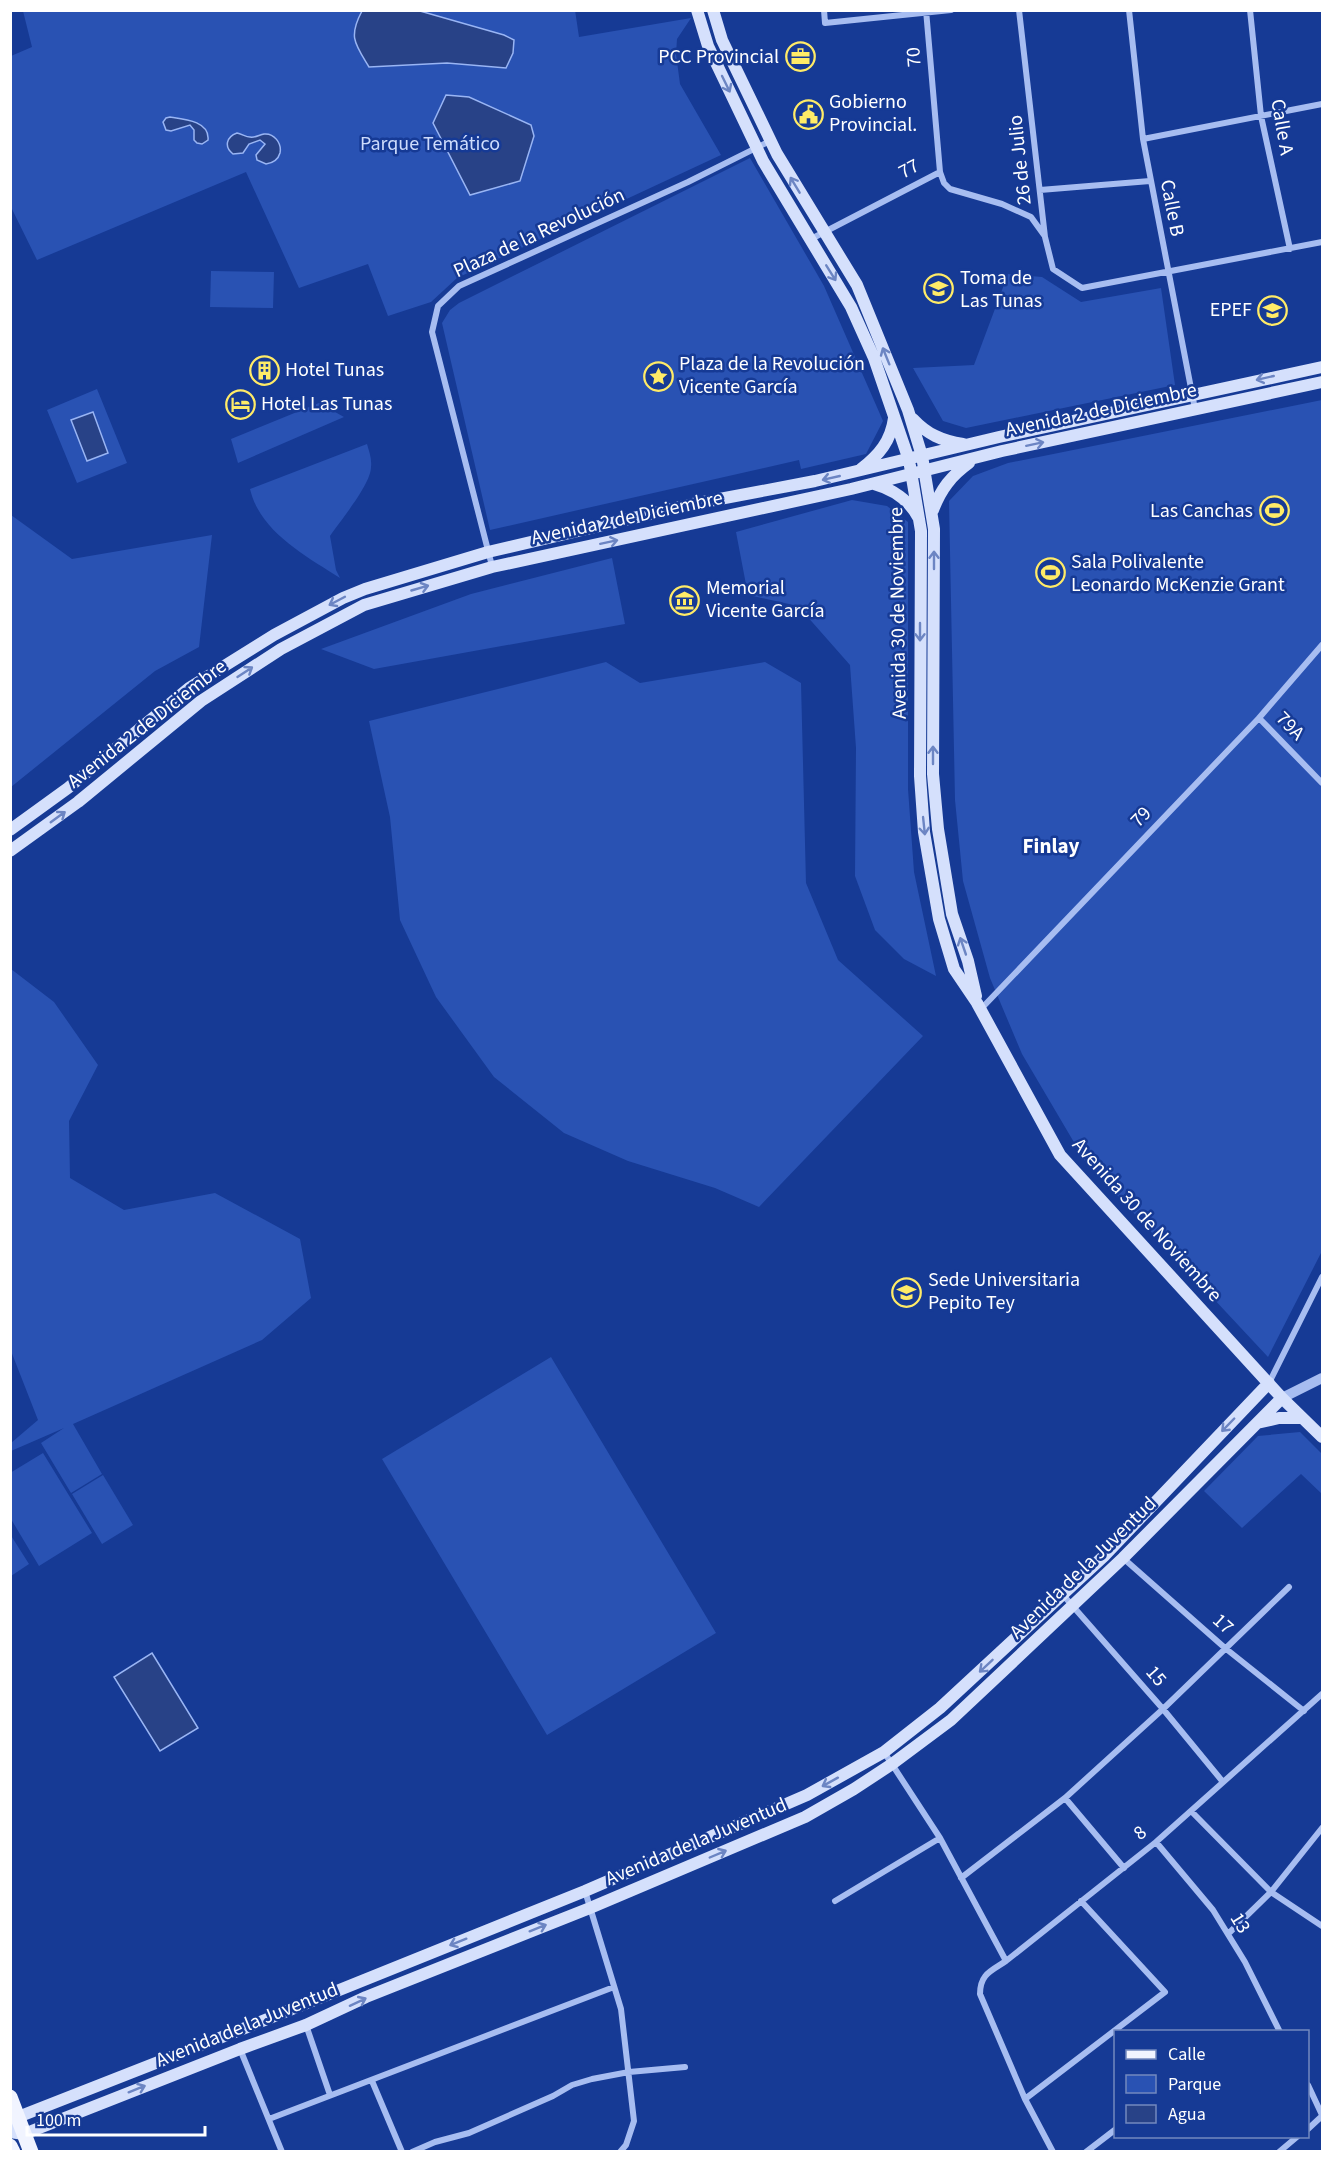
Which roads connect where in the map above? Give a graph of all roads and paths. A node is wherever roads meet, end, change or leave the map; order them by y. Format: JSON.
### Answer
{"nodes":[{"id":1,"x":697,"y":10,"type":"edge"},
{"id":2,"x":713,"y":10,"type":"edge"},
{"id":3,"x":824,"y":10,"type":"edge"},
{"id":4,"x":951,"y":10,"type":"edge"},
{"id":5,"x":1019,"y":10,"type":"edge"},
{"id":6,"x":1129,"y":10,"type":"edge"},
{"id":7,"x":1250,"y":10,"type":"edge"},
{"id":8,"x":926,"y":12,"type":"edge"},
{"id":9,"x":1323,"y":104,"type":"edge"},
{"id":10,"x":1261,"y":116,"type":"junction"},
{"id":11,"x":1143,"y":139,"type":"junction"},
{"id":12,"x":770,"y":141,"type":"junction"},
{"id":13,"x":757,"y":148,"type":"junction"},
{"id":14,"x":940,"y":172,"type":"junction"},
{"id":15,"x":1150,"y":181,"type":"junction"},
{"id":16,"x":1040,"y":190,"type":"junction"},
{"id":17,"x":824,"y":232,"type":"junction"},
{"id":18,"x":1045,"y":237,"type":"junction"},
{"id":19,"x":811,"y":239,"type":"junction"},
{"id":20,"x":1323,"y":242,"type":"edge"},
{"id":21,"x":1290,"y":249,"type":"junction"},
{"id":22,"x":1167,"y":271,"type":"junction"},
{"id":23,"x":1323,"y":367,"type":"edge"},
{"id":24,"x":1323,"y":382,"type":"edge"},
{"id":25,"x":1191,"y":395,"type":"junction"},
{"id":26,"x":1195,"y":409,"type":"junction"},
{"id":27,"x":894,"y":416,"type":"junction"},
{"id":28,"x":910,"y":416,"type":"junction"},
{"id":29,"x":970,"y":444,"type":"junction"},
{"id":30,"x":922,"y":456,"type":"junction"},
{"id":31,"x":978,"y":457,"type":"junction"},
{"id":32,"x":909,"y":460,"type":"junction"},
{"id":33,"x":859,"y":471,"type":"junction"},
{"id":34,"x":926,"y":471,"type":"junction"},
{"id":35,"x":912,"y":474,"type":"junction"},
{"id":36,"x":872,"y":483,"type":"junction"},
{"id":37,"x":932,"y":511,"type":"junction"},
{"id":38,"x":920,"y":521,"type":"junction"},
{"id":39,"x":488,"y":552,"type":"junction"},
{"id":40,"x":492,"y":567,"type":"junction"},
{"id":41,"x":1323,"y":645,"type":"edge"},
{"id":42,"x":1258,"y":718,"type":"junction"},
{"id":43,"x":1323,"y":783,"type":"edge"},
{"id":44,"x":10,"y":830,"type":"edge"},
{"id":45,"x":10,"y":851,"type":"edge"},
{"id":46,"x":979,"y":1006,"type":"junction"},
{"id":47,"x":1323,"y":1277,"type":"edge"},
{"id":48,"x":1251,"y":1364,"type":"junction"},
{"id":49,"x":1323,"y":1378,"type":"edge"},
{"id":50,"x":1269,"y":1383,"type":"junction"},
{"id":51,"x":1282,"y":1398,"type":"junction"},
{"id":52,"x":1252,"y":1400,"type":"junction"},
{"id":53,"x":1302,"y":1418,"type":"junction"},
{"id":54,"x":1256,"y":1423,"type":"junction"},
{"id":55,"x":1323,"y":1437,"type":"edge"},
{"id":56,"x":1123,"y":1558,"type":"junction"},
{"id":57,"x":1289,"y":1587,"type":"dead end"},
{"id":58,"x":1063,"y":1595,"type":"junction"},
{"id":59,"x":1073,"y":1607,"type":"junction"},
{"id":60,"x":1225,"y":1648,"type":"junction"},
{"id":61,"x":1321,"y":1698,"type":"edge"},
{"id":62,"x":940,"y":1708,"type":"junction"},
{"id":63,"x":1163,"y":1709,"type":"junction"},
{"id":64,"x":1304,"y":1711,"type":"junction"},
{"id":65,"x":951,"y":1720,"type":"junction"},
{"id":66,"x":884,"y":1752,"type":"junction"},
{"id":67,"x":892,"y":1764,"type":"junction"},
{"id":68,"x":1223,"y":1782,"type":"junction"},
{"id":69,"x":1065,"y":1798,"type":"junction"},
{"id":70,"x":1191,"y":1811,"type":"junction"},
{"id":71,"x":1323,"y":1827,"type":"edge"},
{"id":72,"x":940,"y":1838,"type":"junction"},
{"id":73,"x":1156,"y":1842,"type":"junction"},
{"id":74,"x":1124,"y":1868,"type":"junction"},
{"id":75,"x":961,"y":1878,"type":"junction"},
{"id":76,"x":585,"y":1891,"type":"junction"},
{"id":77,"x":1271,"y":1892,"type":"junction"},
{"id":78,"x":835,"y":1901,"type":"dead end"},
{"id":79,"x":1082,"y":1901,"type":"junction"},
{"id":80,"x":590,"y":1908,"type":"junction"},
{"id":81,"x":1323,"y":1926,"type":"edge"},
{"id":82,"x":1228,"y":1934,"type":"junction"},
{"id":83,"x":1006,"y":1961,"type":"junction"},
{"id":84,"x":614,"y":1987,"type":"junction"},
{"id":85,"x":328,"y":1994,"type":"junction"},
{"id":86,"x":336,"y":2012,"type":"junction"},
{"id":87,"x":306,"y":2025,"type":"junction"},
{"id":88,"x":1115,"y":2030,"type":"edge"},
{"id":89,"x":1280,"y":2030,"type":"edge"},
{"id":90,"x":1114,"y":2031,"type":"edge"},
{"id":91,"x":240,"y":2049,"type":"junction"},
{"id":92,"x":685,"y":2067,"type":"dead end"},
{"id":93,"x":628,"y":2072,"type":"junction"},
{"id":94,"x":372,"y":2081,"type":"junction"},
{"id":95,"x":1309,"y":2087,"type":"edge"},
{"id":96,"x":330,"y":2095,"type":"junction"},
{"id":97,"x":10,"y":2097,"type":"edge"},
{"id":98,"x":1025,"y":2099,"type":"junction"},
{"id":99,"x":1323,"y":2115,"type":"edge"},
{"id":100,"x":269,"y":2119,"type":"junction"},
{"id":101,"x":14,"y":2121,"type":"edge"},
{"id":102,"x":1309,"y":2127,"type":"edge"},
{"id":103,"x":1114,"y":2130,"type":"edge"},
{"id":104,"x":17,"y":2133,"type":"edge"},
{"id":105,"x":1295,"y":2138,"type":"edge"},
{"id":106,"x":10,"y":2146,"type":"edge"},
{"id":107,"x":13,"y":2151,"type":"edge"},
{"id":108,"x":32,"y":2151,"type":"edge"},
{"id":109,"x":282,"y":2151,"type":"edge"},
{"id":110,"x":402,"y":2151,"type":"edge"},
{"id":111,"x":412,"y":2151,"type":"edge"},
{"id":112,"x":620,"y":2151,"type":"edge"},
{"id":113,"x":1053,"y":2151,"type":"edge"},
{"id":114,"x":1086,"y":2151,"type":"edge"},
{"id":115,"x":1279,"y":2151,"type":"edge"}],
"edges":[{"from":1,"to":13,"type":"main road","name":"Avenida 30 de Noviembre","one_way":true},
{"from":2,"to":12,"type":"main road","name":"Avenida 30 de Noviembre"},
{"from":3,"to":8,"type":"street"},
{"from":4,"to":8,"type":"street"},
{"from":5,"to":16,"type":"street","name":"26 de Julio"},
{"from":6,"to":11,"type":"street","name":"Calle B"},
{"from":7,"to":10,"type":"street","name":"Calle A"},
{"from":8,"to":14,"type":"street","name":"70"},
{"from":9,"to":10,"type":"street"},
{"from":10,"to":11,"type":"street"},
{"from":10,"to":21,"type":"street","name":"Calle A"},
{"from":11,"to":15,"type":"street","name":"Calle B"},
{"from":12,"to":13,"type":"street","name":"Plaza de la Revolución"},
{"from":17,"to":12,"type":"main road","name":"Avenida 30 de Noviembre","one_way":true},
{"from":13,"to":19,"type":"main road","name":"Avenida 30 de Noviembre"},
{"from":13,"to":39,"type":"street","name":"Plaza de la Revolución"},
{"from":14,"to":17,"type":"street","name":"77"},
{"from":14,"to":18,"type":"street","name":"77"},
{"from":15,"to":16,"type":"street"},
{"from":15,"to":22,"type":"street","name":"Calle B"},
{"from":16,"to":18,"type":"street","name":"26 de Julio"},
{"from":17,"to":19,"type":"street","name":"77"},
{"from":28,"to":17,"type":"main road","name":"Avenida 30 de Noviembre","one_way":true},
{"from":18,"to":22,"type":"street","name":"26 de Julio"},
{"from":19,"to":27,"type":"main road","name":"Avenida 30 de Noviembre","one_way":true},
{"from":20,"to":21,"type":"street"},
{"from":21,"to":22,"type":"street"},
{"from":22,"to":25,"type":"street","name":"Calle B"},
{"from":23,"to":25,"type":"main road","name":"Avenida 2 de Diciembre","one_way":true},
{"from":24,"to":26,"type":"main road","name":"Avenida 2 de Diciembre"},
{"from":25,"to":26,"type":"street","name":"Calle B"},
{"from":25,"to":29,"type":"main road","name":"Avenida 2 de Diciembre"},
{"from":31,"to":26,"type":"main road","name":"Avenida 2 de Diciembre","one_way":true},
{"from":27,"to":32,"type":"main road","name":"Avenida 30 de Noviembre"},
{"from":27,"to":33,"type":"main road"},
{"from":28,"to":29,"type":"main road"},
{"from":28,"to":30,"type":"main road","name":"Avenida 30 de Noviembre"},
{"from":29,"to":30,"type":"main road","name":"Avenida 2 de Diciembre"},
{"from":30,"to":32,"type":"main road","name":"Avenida 2 de Diciembre"},
{"from":30,"to":34,"type":"main road","name":"Avenida 30 de Noviembre"},
{"from":31,"to":34,"type":"main road","name":"Avenida 2 de Diciembre"},
{"from":31,"to":37,"type":"main road"},
{"from":32,"to":33,"type":"main road","name":"Avenida 2 de Diciembre"},
{"from":32,"to":35,"type":"main road","name":"Avenida 30 de Noviembre"},
{"from":33,"to":39,"type":"main road","name":"Avenida 2 de Diciembre","one_way":true},
{"from":34,"to":35,"type":"main road","name":"Avenida 2 de Diciembre"},
{"from":34,"to":37,"type":"main road","name":"Avenida 30 de Noviembre"},
{"from":35,"to":36,"type":"main road","name":"Avenida 2 de Diciembre"},
{"from":35,"to":38,"type":"main road","name":"Avenida 30 de Noviembre"},
{"from":36,"to":38,"type":"main road"},
{"from":40,"to":36,"type":"main road","name":"Avenida 2 de Diciembre","one_way":true},
{"from":46,"to":37,"type":"main road","name":"Avenida 30 de Noviembre","one_way":true},
{"from":38,"to":46,"type":"main road","name":"Avenida 30 de Noviembre","one_way":true},
{"from":39,"to":40,"type":"street","name":"Plaza de la Revolución"},
{"from":39,"to":44,"type":"main road","name":"Avenida 2 de Diciembre","one_way":true},
{"from":45,"to":40,"type":"main road","name":"Avenida 2 de Diciembre","one_way":true},
{"from":41,"to":42,"type":"street","name":"79"},
{"from":42,"to":43,"type":"street","name":"79A"},
{"from":42,"to":46,"type":"street","name":"79"},
{"from":46,"to":48,"type":"main road","name":"Avenida 30 de Noviembre"},
{"from":47,"to":50,"type":"street"},
{"from":48,"to":50,"type":"main road","name":"Avenida 30 de Noviembre"},
{"from":48,"to":52,"type":"main road"},
{"from":49,"to":51,"type":"street"},
{"from":50,"to":51,"type":"main road","name":"Avenida 30 de Noviembre"},
{"from":50,"to":52,"type":"main road","name":"Avenida de la Juventud"},
{"from":51,"to":53,"type":"main road","name":"Avenida 30 de Noviembre"},
{"from":51,"to":54,"type":"main road","name":"Avenida de la Juventud"},
{"from":52,"to":58,"type":"main road","name":"Avenida de la Juventud","one_way":true},
{"from":53,"to":54,"type":"main road"},
{"from":53,"to":55,"type":"main road","name":"Avenida 30 de Noviembre"},
{"from":54,"to":56,"type":"main road","name":"Avenida de la Juventud"},
{"from":56,"to":59,"type":"main road","name":"Avenida de la Juventud"},
{"from":56,"to":60,"type":"street","name":"17"},
{"from":57,"to":60,"type":"street"},
{"from":58,"to":59,"type":"street","name":"15"},
{"from":58,"to":62,"type":"main road","name":"Avenida de la Juventud","one_way":true},
{"from":59,"to":63,"type":"street","name":"15"},
{"from":59,"to":65,"type":"main road","name":"Avenida de la Juventud"},
{"from":60,"to":63,"type":"street"},
{"from":60,"to":64,"type":"street","name":"17"},
{"from":61,"to":64,"type":"street","name":"8"},
{"from":62,"to":65,"type":"main road"},
{"from":62,"to":66,"type":"main road","name":"Avenida de la Juventud"},
{"from":63,"to":68,"type":"street","name":"15"},
{"from":63,"to":69,"type":"street"},
{"from":64,"to":68,"type":"street","name":"8"},
{"from":65,"to":67,"type":"main road","name":"Avenida de la Juventud"},
{"from":66,"to":67,"type":"street"},
{"from":66,"to":76,"type":"main road","name":"Avenida de la Juventud","one_way":true},
{"from":67,"to":72,"type":"street"},
{"from":80,"to":67,"type":"main road","name":"Avenida de la Juventud","one_way":true},
{"from":68,"to":70,"type":"street","name":"8"},
{"from":69,"to":74,"type":"street"},
{"from":69,"to":75,"type":"street"},
{"from":70,"to":73,"type":"street","name":"8"},
{"from":70,"to":77,"type":"street"},
{"from":71,"to":77,"type":"street"},
{"from":72,"to":75,"type":"street"},
{"from":72,"to":78,"type":"street"},
{"from":73,"to":74,"type":"street","name":"8"},
{"from":73,"to":82,"type":"street","name":"13"},
{"from":74,"to":79,"type":"street","name":"8"},
{"from":75,"to":83,"type":"street"},
{"from":76,"to":80,"type":"street"},
{"from":76,"to":85,"type":"main road","name":"Avenida de la Juventud","one_way":true},
{"from":77,"to":81,"type":"street"},
{"from":77,"to":82,"type":"street"},
{"from":79,"to":83,"type":"street","name":"8"},
{"from":79,"to":88,"type":"street"},
{"from":80,"to":84,"type":"street"},
{"from":86,"to":80,"type":"main road","name":"Avenida de la Juventud","one_way":true},
{"from":82,"to":89,"type":"street","name":"13"},
{"from":83,"to":98,"type":"street","name":"8"},
{"from":84,"to":93,"type":"street"},
{"from":84,"to":94,"type":"street"},
{"from":85,"to":86,"type":"main road"},
{"from":85,"to":101,"type":"main road","name":"Avenida de la Juventud"},
{"from":86,"to":87,"type":"main road","name":"Avenida de la Juventud"},
{"from":87,"to":91,"type":"main road","name":"Avenida de la Juventud"},
{"from":87,"to":96,"type":"street"},
{"from":90,"to":98,"type":"street"},
{"from":91,"to":100,"type":"street"},
{"from":104,"to":91,"type":"main road","name":"Avenida de la Juventud","one_way":true},
{"from":92,"to":93,"type":"street"},
{"from":93,"to":111,"type":"street"},
{"from":93,"to":112,"type":"street"},
{"from":94,"to":96,"type":"street"},
{"from":94,"to":110,"type":"street"},
{"from":95,"to":99,"type":"street"},
{"from":96,"to":100,"type":"street"},
{"from":97,"to":101,"type":"main road"},
{"from":98,"to":113,"type":"street"},
{"from":99,"to":102,"type":"street"},
{"from":100,"to":109,"type":"street"},
{"from":101,"to":104,"type":"main road"},
{"from":103,"to":114,"type":"street"},
{"from":104,"to":108,"type":"main road"},
{"from":105,"to":115,"type":"street"},
{"from":106,"to":107,"type":"main road"}]}
